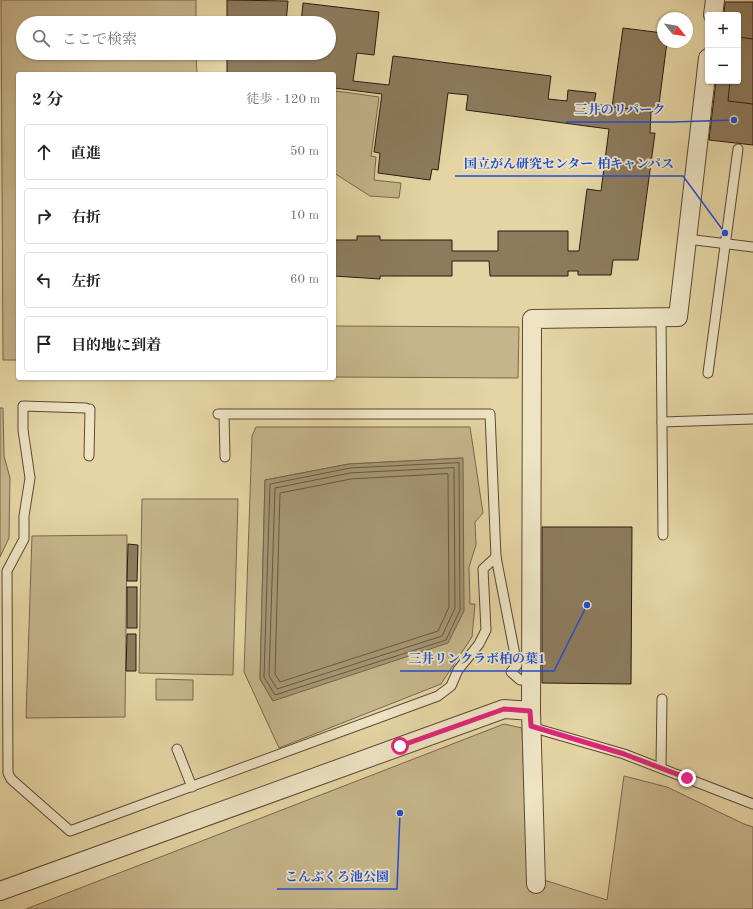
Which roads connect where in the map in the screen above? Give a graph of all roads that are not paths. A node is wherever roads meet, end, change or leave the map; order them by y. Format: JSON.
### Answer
{"nodes":[{"id":1,"x":715,"y":0,"type":"edge"},
{"id":2,"x":713,"y":12,"type":"edge"},
{"id":3,"x":705,"y":84,"type":"edge"},
{"id":4,"x":738,"y":149,"type":"dead end"},
{"id":5,"x":687,"y":239,"type":"junction"},
{"id":6,"x":725,"y":243,"type":"junction"},
{"id":7,"x":753,"y":247,"type":"edge"},
{"id":8,"x":661,"y":317,"type":"junction"},
{"id":9,"x":708,"y":373,"type":"dead end"},
{"id":10,"x":753,"y":419,"type":"edge"},
{"id":11,"x":662,"y":422,"type":"junction"},
{"id":12,"x":89,"y":456,"type":"dead end"},
{"id":13,"x":225,"y":456,"type":"dead end"},
{"id":14,"x":663,"y":535,"type":"dead end"},
{"id":15,"x":496,"y":557,"type":"junction"},
{"id":16,"x":531,"y":680,"type":"junction"},
{"id":17,"x":662,"y":699,"type":"dead end"},
{"id":18,"x":531,"y":719,"type":"junction"},
{"id":19,"x":177,"y":749,"type":"dead end"},
{"id":20,"x":661,"y":767,"type":"junction"},
{"id":21,"x":192,"y":787,"type":"junction"},
{"id":22,"x":753,"y":804,"type":"edge"},
{"id":23,"x":536,"y":884,"type":"dead end"},
{"id":24,"x":0,"y":890,"type":"edge"}],
"edges":[{"from":1,"to":2,"type":"street"},
{"from":3,"to":5,"type":"street"},
{"from":4,"to":6,"type":"lane"},
{"from":5,"to":6,"type":"lane"},
{"from":5,"to":8,"type":"street"},
{"from":6,"to":7,"type":"lane"},
{"from":6,"to":9,"type":"lane"},
{"from":8,"to":11,"type":"lane"},
{"from":8,"to":16,"type":"street"},
{"from":10,"to":11,"type":"lane"},
{"from":11,"to":14,"type":"lane"},
{"from":12,"to":21,"type":"lane"},
{"from":13,"to":15,"type":"lane"},
{"from":15,"to":16,"type":"lane"},
{"from":15,"to":21,"type":"lane"},
{"from":16,"to":18,"type":"street"},
{"from":17,"to":20,"type":"lane"},
{"from":18,"to":20,"type":"lane"},
{"from":18,"to":23,"type":"street"},
{"from":18,"to":24,"type":"street"},
{"from":19,"to":21,"type":"lane"},
{"from":20,"to":22,"type":"lane"}]}
